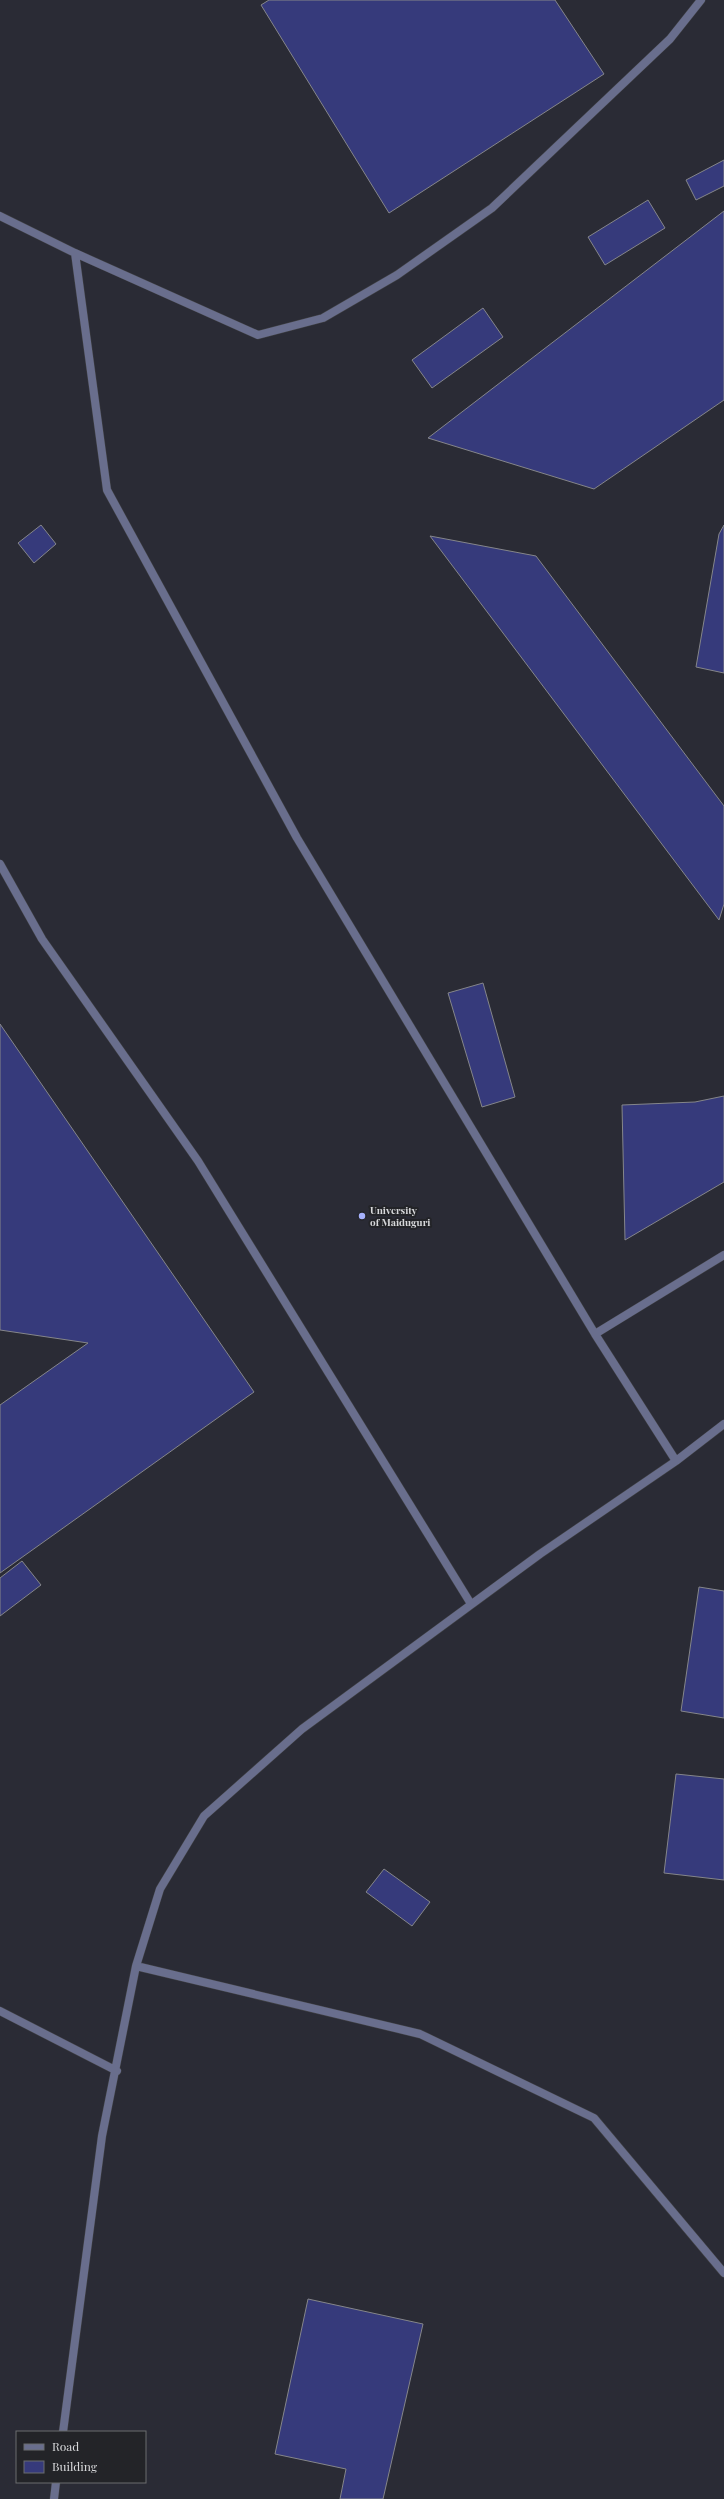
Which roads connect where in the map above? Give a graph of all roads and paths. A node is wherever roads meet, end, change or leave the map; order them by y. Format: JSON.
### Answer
{"nodes":[{"id":1,"x":702,"y":0,"type":"edge"},
{"id":2,"x":0,"y":216,"type":"edge"},
{"id":3,"x":75,"y":253,"type":"junction"},
{"id":4,"x":0,"y":864,"type":"edge"},
{"id":5,"x":724,"y":1255,"type":"edge"},
{"id":6,"x":595,"y":1334,"type":"junction"},
{"id":7,"x":724,"y":1424,"type":"edge"},
{"id":8,"x":676,"y":1461,"type":"junction"},
{"id":9,"x":471,"y":1604,"type":"junction"},
{"id":10,"x":136,"y":1966,"type":"junction"},
{"id":11,"x":0,"y":2011,"type":"edge"},
{"id":12,"x":117,"y":2071,"type":"junction"},
{"id":13,"x":724,"y":2273,"type":"edge"},
{"id":14,"x":63,"y":2431,"type":"edge"},
{"id":15,"x":56,"y":2483,"type":"edge"},
{"id":16,"x":54,"y":2499,"type":"edge"}],
"edges":[{"from":1,"to":3,"type":"street"},
{"from":2,"to":3,"type":"street"},
{"from":3,"to":6,"type":"street"},
{"from":4,"to":9,"type":"street"},
{"from":5,"to":6,"type":"street"},
{"from":6,"to":8,"type":"street"},
{"from":7,"to":8,"type":"street"},
{"from":8,"to":9,"type":"street"},
{"from":9,"to":10,"type":"street"},
{"from":10,"to":12,"type":"street"},
{"from":10,"to":13,"type":"street"},
{"from":11,"to":12,"type":"street"},
{"from":12,"to":14,"type":"street"},
{"from":15,"to":16,"type":"street"}]}
